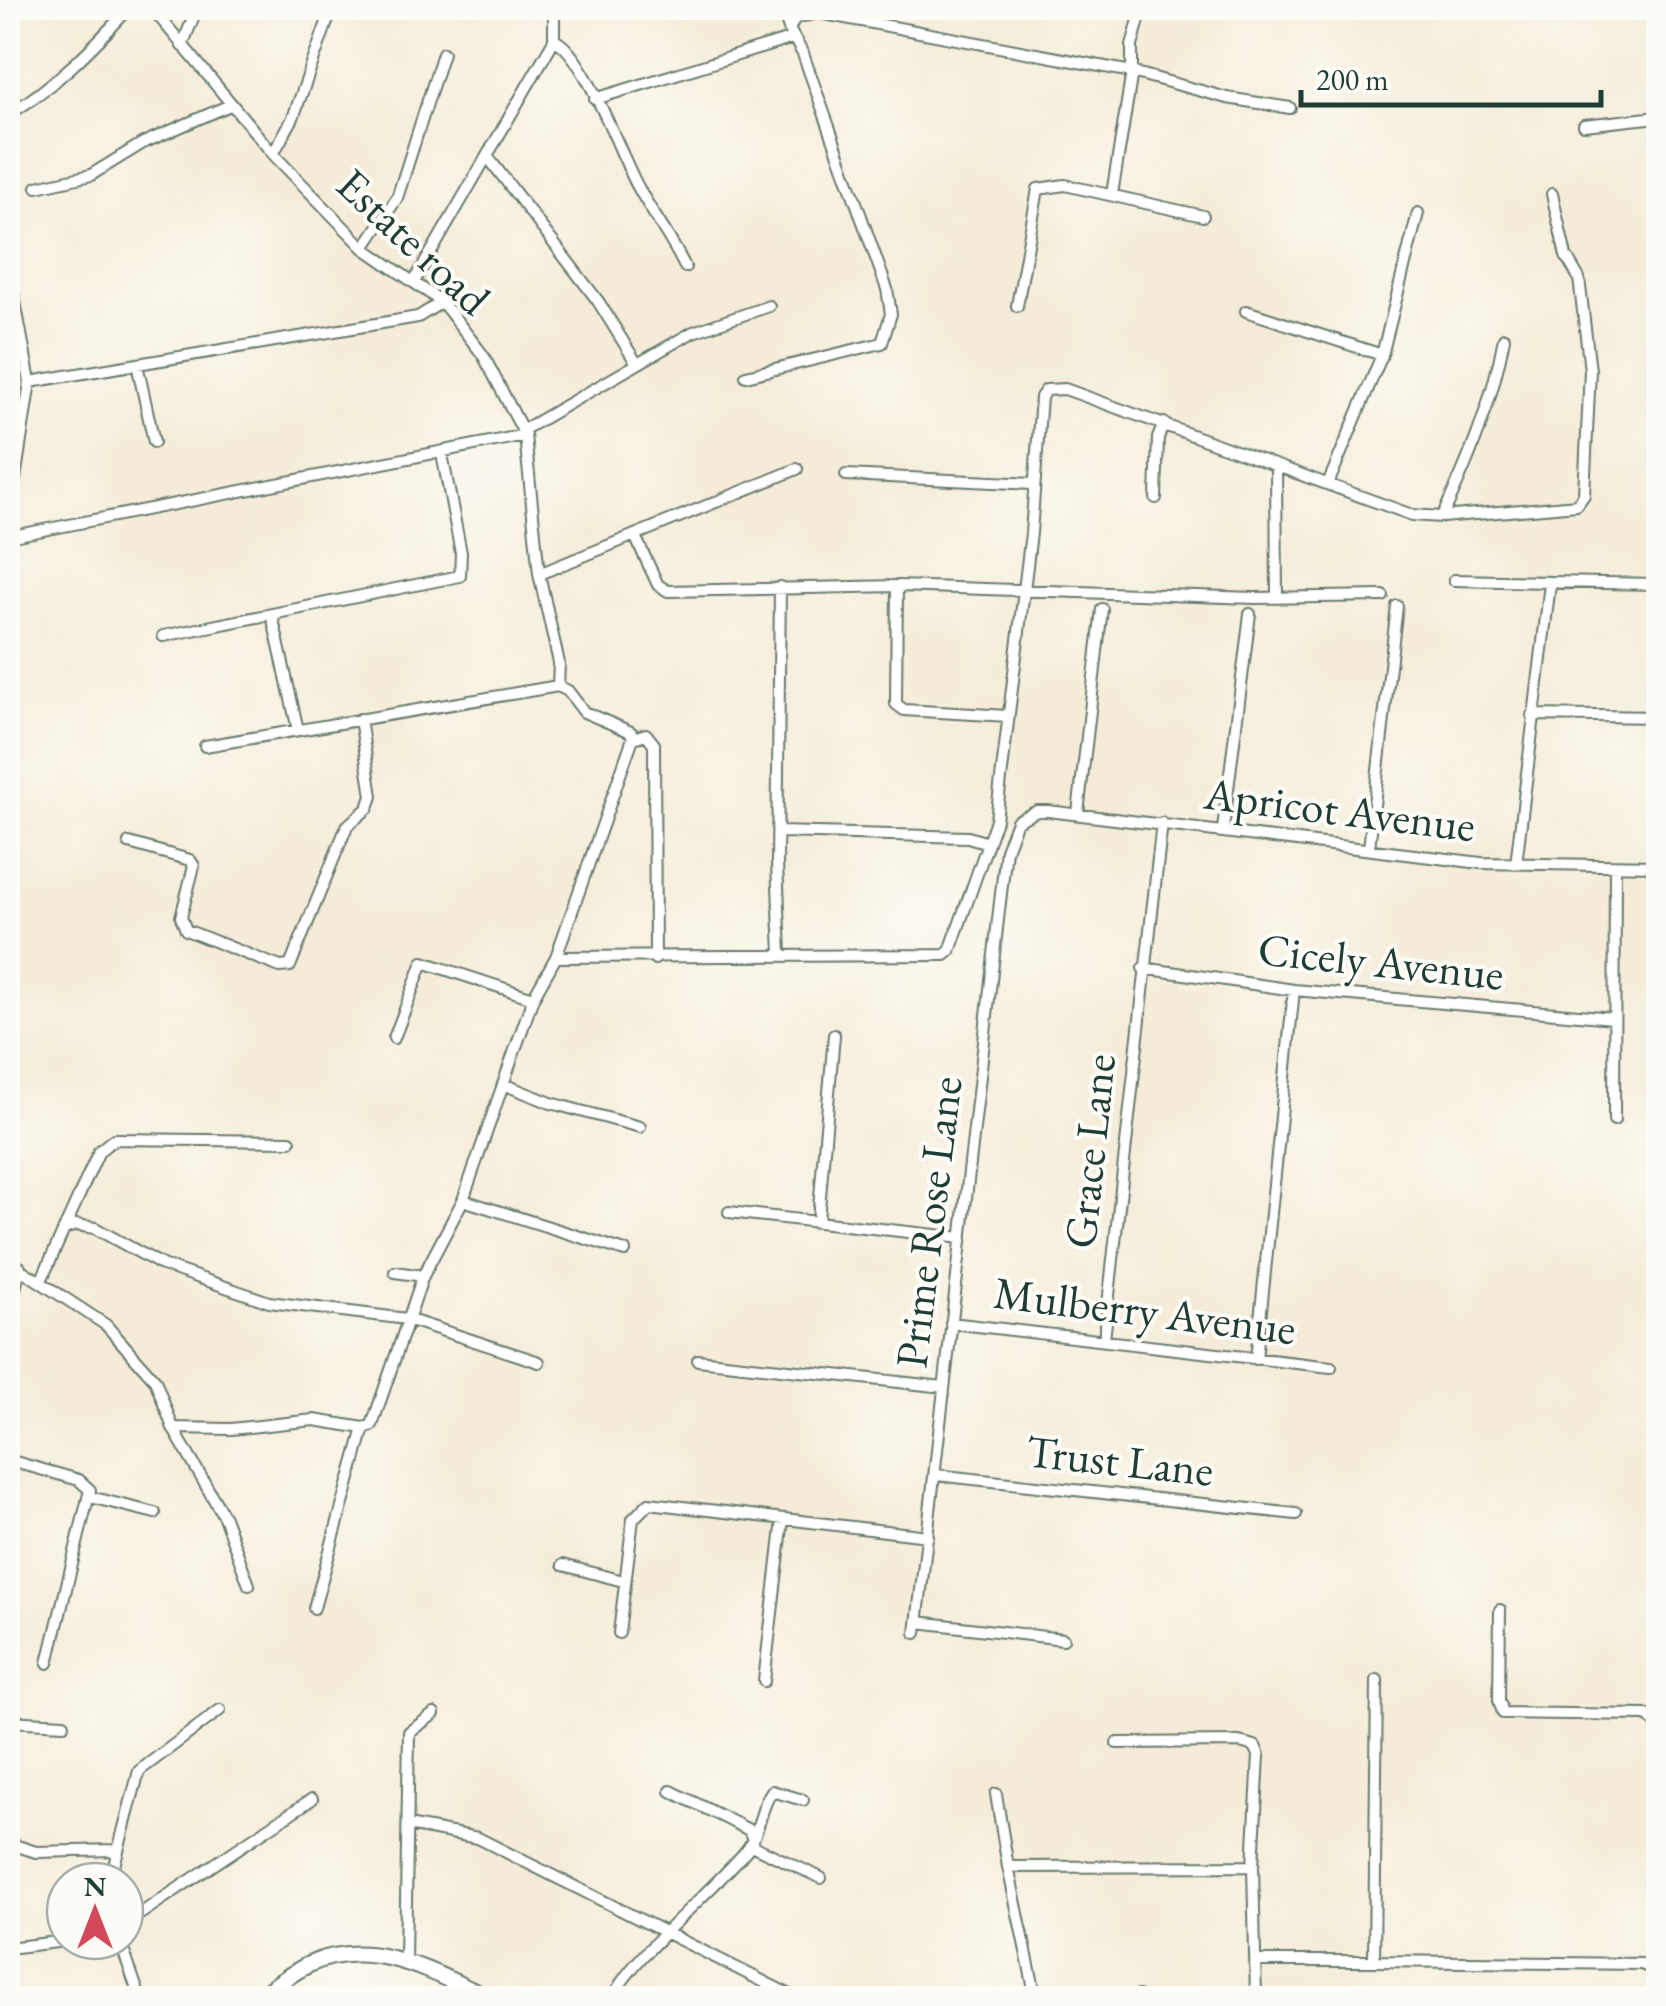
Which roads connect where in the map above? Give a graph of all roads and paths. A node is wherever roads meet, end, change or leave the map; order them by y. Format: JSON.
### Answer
{"nodes":[{"id":1,"x":129,"y":8,"type":"edge"},
{"id":2,"x":152,"y":8,"type":"edge"},
{"id":3,"x":197,"y":8,"type":"edge"},
{"id":4,"x":332,"y":8,"type":"edge"},
{"id":5,"x":551,"y":8,"type":"edge"},
{"id":6,"x":782,"y":8,"type":"edge"},
{"id":7,"x":1142,"y":8,"type":"edge"},
{"id":8,"x":791,"y":33,"type":"junction"},
{"id":9,"x":554,"y":40,"type":"junction"},
{"id":10,"x":182,"y":46,"type":"junction"},
{"id":11,"x":443,"y":54,"type":"dead end"},
{"id":12,"x":1132,"y":72,"type":"junction"},
{"id":13,"x":595,"y":99,"type":"junction"},
{"id":14,"x":230,"y":104,"type":"junction"},
{"id":15,"x":1290,"y":108,"type":"dead end"},
{"id":16,"x":8,"y":114,"type":"edge"},
{"id":17,"x":1658,"y":117,"type":"edge"},
{"id":18,"x":1584,"y":125,"type":"dead end"},
{"id":19,"x":274,"y":154,"type":"junction"},
{"id":20,"x":486,"y":156,"type":"junction"},
{"id":21,"x":37,"y":187,"type":"dead end"},
{"id":22,"x":1112,"y":194,"type":"junction"},
{"id":23,"x":1552,"y":194,"type":"dead end"},
{"id":24,"x":1418,"y":212,"type":"dead end"},
{"id":25,"x":1203,"y":216,"type":"dead end"},
{"id":26,"x":364,"y":248,"type":"junction"},
{"id":27,"x":8,"y":264,"type":"edge"},
{"id":28,"x":686,"y":267,"type":"dead end"},
{"id":29,"x":414,"y":282,"type":"junction"},
{"id":30,"x":442,"y":302,"type":"junction"},
{"id":31,"x":768,"y":306,"type":"dead end"},
{"id":32,"x":1018,"y":306,"type":"dead end"},
{"id":33,"x":1246,"y":311,"type":"dead end"},
{"id":34,"x":1504,"y":338,"type":"dead end"},
{"id":35,"x":1382,"y":355,"type":"junction"},
{"id":36,"x":137,"y":364,"type":"junction"},
{"id":37,"x":637,"y":364,"type":"junction"},
{"id":38,"x":746,"y":376,"type":"dead end"},
{"id":39,"x":30,"y":382,"type":"junction"},
{"id":40,"x":1164,"y":423,"type":"junction"},
{"id":41,"x":524,"y":433,"type":"junction"},
{"id":42,"x":154,"y":442,"type":"dead end"},
{"id":43,"x":442,"y":454,"type":"junction"},
{"id":44,"x":1276,"y":466,"type":"junction"},
{"id":45,"x":798,"y":469,"type":"dead end"},
{"id":46,"x":846,"y":475,"type":"dead end"},
{"id":47,"x":1033,"y":484,"type":"junction"},
{"id":48,"x":1328,"y":484,"type":"junction"},
{"id":49,"x":1156,"y":498,"type":"dead end"},
{"id":50,"x":1442,"y":517,"type":"junction"},
{"id":51,"x":8,"y":524,"type":"edge"},
{"id":52,"x":635,"y":536,"type":"junction"},
{"id":53,"x":8,"y":537,"type":"edge"},
{"id":54,"x":539,"y":574,"type":"junction"},
{"id":55,"x":1454,"y":580,"type":"dead end"},
{"id":56,"x":1550,"y":584,"type":"junction"},
{"id":57,"x":1658,"y":584,"type":"edge"},
{"id":58,"x":897,"y":586,"type":"junction"},
{"id":59,"x":780,"y":587,"type":"junction"},
{"id":60,"x":1024,"y":589,"type":"junction"},
{"id":61,"x":1383,"y":596,"type":"dead end"},
{"id":62,"x":1278,"y":597,"type":"junction"},
{"id":63,"x":1397,"y":606,"type":"dead end"},
{"id":64,"x":1102,"y":610,"type":"dead end"},
{"id":65,"x":1250,"y":614,"type":"dead end"},
{"id":66,"x":272,"y":615,"type":"junction"},
{"id":67,"x":163,"y":636,"type":"dead end"},
{"id":68,"x":558,"y":686,"type":"junction"},
{"id":69,"x":1532,"y":714,"type":"junction"},
{"id":70,"x":1008,"y":716,"type":"junction"},
{"id":71,"x":1658,"y":717,"type":"edge"},
{"id":72,"x":360,"y":720,"type":"junction"},
{"id":73,"x":298,"y":730,"type":"junction"},
{"id":74,"x":633,"y":738,"type":"junction"},
{"id":75,"x":205,"y":746,"type":"dead end"},
{"id":76,"x":1078,"y":813,"type":"junction"},
{"id":77,"x":1017,"y":821,"type":"joint"},
{"id":78,"x":1162,"y":823,"type":"junction"},
{"id":79,"x":1222,"y":829,"type":"junction"},
{"id":80,"x":778,"y":832,"type":"junction"},
{"id":81,"x":129,"y":843,"type":"dead end"},
{"id":82,"x":988,"y":843,"type":"junction"},
{"id":83,"x":1369,"y":848,"type":"junction"},
{"id":84,"x":1516,"y":864,"type":"junction"},
{"id":85,"x":1614,"y":866,"type":"junction"},
{"id":86,"x":1658,"y":866,"type":"edge"},
{"id":87,"x":781,"y":954,"type":"junction"},
{"id":88,"x":556,"y":957,"type":"junction"},
{"id":89,"x":655,"y":959,"type":"junction"},
{"id":90,"x":1144,"y":968,"type":"junction"},
{"id":91,"x":1294,"y":990,"type":"junction"},
{"id":92,"x":533,"y":998,"type":"junction"},
{"id":93,"x":1612,"y":1018,"type":"junction"},
{"id":94,"x":834,"y":1035,"type":"dead end"},
{"id":95,"x":394,"y":1038,"type":"dead end"},
{"id":96,"x":503,"y":1084,"type":"junction"},
{"id":97,"x":1614,"y":1120,"type":"dead end"},
{"id":98,"x":640,"y":1126,"type":"dead end"},
{"id":99,"x":290,"y":1141,"type":"dead end"},
{"id":100,"x":463,"y":1200,"type":"junction"},
{"id":101,"x":730,"y":1212,"type":"dead end"},
{"id":102,"x":818,"y":1220,"type":"junction"},
{"id":103,"x":67,"y":1228,"type":"junction"},
{"id":104,"x":962,"y":1238,"type":"junction"},
{"id":105,"x":625,"y":1251,"type":"dead end"},
{"id":106,"x":8,"y":1261,"type":"edge"},
{"id":107,"x":20,"y":1267,"type":"junction"},
{"id":108,"x":395,"y":1272,"type":"dead end"},
{"id":109,"x":423,"y":1276,"type":"junction"},
{"id":110,"x":41,"y":1282,"type":"junction"},
{"id":111,"x":407,"y":1319,"type":"junction"},
{"id":112,"x":8,"y":1320,"type":"edge"},
{"id":113,"x":951,"y":1323,"type":"junction"},
{"id":114,"x":1104,"y":1340,"type":"junction"},
{"id":115,"x":1256,"y":1359,"type":"junction"},
{"id":116,"x":698,"y":1360,"type":"dead end"},
{"id":117,"x":539,"y":1362,"type":"dead end"},
{"id":118,"x":1331,"y":1367,"type":"dead end"},
{"id":119,"x":944,"y":1388,"type":"junction"},
{"id":120,"x":173,"y":1428,"type":"junction"},
{"id":121,"x":364,"y":1428,"type":"junction"},
{"id":122,"x":8,"y":1460,"type":"edge"},
{"id":123,"x":936,"y":1475,"type":"junction"},
{"id":124,"x":90,"y":1498,"type":"junction"},
{"id":125,"x":155,"y":1513,"type":"dead end"},
{"id":126,"x":1296,"y":1514,"type":"dead end"},
{"id":127,"x":783,"y":1519,"type":"junction"},
{"id":128,"x":928,"y":1536,"type":"junction"},
{"id":129,"x":563,"y":1565,"type":"dead end"},
{"id":130,"x":622,"y":1581,"type":"junction"},
{"id":131,"x":249,"y":1585,"type":"dead end"},
{"id":132,"x":314,"y":1608,"type":"dead end"},
{"id":133,"x":1500,"y":1610,"type":"dead end"},
{"id":134,"x":618,"y":1633,"type":"dead end"},
{"id":135,"x":1062,"y":1640,"type":"dead end"},
{"id":136,"x":48,"y":1663,"type":"dead end"},
{"id":137,"x":1377,"y":1680,"type":"dead end"},
{"id":138,"x":764,"y":1681,"type":"dead end"},
{"id":139,"x":220,"y":1710,"type":"dead end"},
{"id":140,"x":434,"y":1714,"type":"dead end"},
{"id":141,"x":8,"y":1721,"type":"edge"},
{"id":142,"x":64,"y":1724,"type":"dead end"},
{"id":143,"x":1658,"y":1726,"type":"edge"},
{"id":144,"x":1118,"y":1743,"type":"dead end"},
{"id":145,"x":671,"y":1791,"type":"dead end"},
{"id":146,"x":996,"y":1794,"type":"dead end"},
{"id":147,"x":312,"y":1799,"type":"dead end"},
{"id":148,"x":804,"y":1800,"type":"dead end"},
{"id":149,"x":408,"y":1825,"type":"junction"},
{"id":150,"x":752,"y":1841,"type":"junction"},
{"id":151,"x":8,"y":1843,"type":"edge"},
{"id":152,"x":115,"y":1850,"type":"junction"},
{"id":153,"x":113,"y":1861,"type":"edge"},
{"id":154,"x":1008,"y":1866,"type":"junction"},
{"id":155,"x":1253,"y":1866,"type":"junction"},
{"id":156,"x":821,"y":1878,"type":"dead end"},
{"id":157,"x":145,"y":1911,"type":"edge"},
{"id":158,"x":667,"y":1934,"type":"junction"},
{"id":159,"x":45,"y":1943,"type":"edge"},
{"id":160,"x":8,"y":1948,"type":"edge"},
{"id":161,"x":404,"y":1959,"type":"junction"},
{"id":162,"x":1374,"y":1960,"type":"junction"},
{"id":163,"x":127,"y":1961,"type":"edge"},
{"id":164,"x":1256,"y":1961,"type":"junction"},
{"id":165,"x":1658,"y":1971,"type":"edge"},
{"id":166,"x":140,"y":1998,"type":"edge"},
{"id":167,"x":257,"y":1998,"type":"edge"},
{"id":168,"x":487,"y":1998,"type":"edge"},
{"id":169,"x":614,"y":1998,"type":"edge"},
{"id":170,"x":796,"y":1998,"type":"edge"},
{"id":171,"x":1036,"y":1998,"type":"edge"},
{"id":172,"x":1256,"y":1998,"type":"edge"}],
"edges":[{"from":1,"to":16,"type":"street"},
{"from":2,"to":10,"type":"street","name":"Estate road"},
{"from":3,"to":10,"type":"street"},
{"from":4,"to":19,"type":"street"},
{"from":5,"to":9,"type":"street"},
{"from":6,"to":8,"type":"street"},
{"from":7,"to":12,"type":"street"},
{"from":8,"to":12,"type":"street"},
{"from":8,"to":13,"type":"street"},
{"from":8,"to":38,"type":"street"},
{"from":9,"to":13,"type":"street"},
{"from":9,"to":20,"type":"street"},
{"from":10,"to":14,"type":"street","name":"Estate road"},
{"from":11,"to":26,"type":"street"},
{"from":12,"to":15,"type":"street"},
{"from":12,"to":22,"type":"street"},
{"from":13,"to":28,"type":"street"},
{"from":14,"to":19,"type":"street","name":"Estate road"},
{"from":14,"to":21,"type":"street"},
{"from":17,"to":18,"type":"street"},
{"from":19,"to":26,"type":"street","name":"Estate road"},
{"from":20,"to":29,"type":"street"},
{"from":20,"to":37,"type":"street"},
{"from":22,"to":25,"type":"street"},
{"from":22,"to":32,"type":"street"},
{"from":23,"to":50,"type":"street"},
{"from":24,"to":35,"type":"street"},
{"from":26,"to":29,"type":"street","name":"Estate road"},
{"from":27,"to":39,"type":"street"},
{"from":29,"to":30,"type":"street","name":"Estate road"},
{"from":30,"to":36,"type":"street"},
{"from":30,"to":41,"type":"street","name":"Estate road"},
{"from":31,"to":37,"type":"street"},
{"from":33,"to":35,"type":"street"},
{"from":34,"to":50,"type":"street"},
{"from":35,"to":48,"type":"street"},
{"from":36,"to":39,"type":"street"},
{"from":36,"to":42,"type":"street"},
{"from":37,"to":41,"type":"street"},
{"from":39,"to":51,"type":"street"},
{"from":40,"to":44,"type":"street"},
{"from":40,"to":47,"type":"street"},
{"from":40,"to":49,"type":"street"},
{"from":41,"to":43,"type":"street"},
{"from":41,"to":54,"type":"street","name":"Estate road"},
{"from":43,"to":53,"type":"street"},
{"from":43,"to":66,"type":"street"},
{"from":44,"to":48,"type":"street"},
{"from":44,"to":62,"type":"street"},
{"from":45,"to":52,"type":"street"},
{"from":46,"to":47,"type":"street"},
{"from":47,"to":60,"type":"street"},
{"from":48,"to":50,"type":"street"},
{"from":52,"to":54,"type":"street"},
{"from":52,"to":59,"type":"street"},
{"from":54,"to":68,"type":"street","name":"Estate road"},
{"from":55,"to":56,"type":"street"},
{"from":56,"to":57,"type":"street"},
{"from":56,"to":69,"type":"street"},
{"from":58,"to":59,"type":"street"},
{"from":58,"to":60,"type":"street"},
{"from":58,"to":70,"type":"street"},
{"from":59,"to":80,"type":"street"},
{"from":60,"to":62,"type":"street"},
{"from":60,"to":70,"type":"street"},
{"from":61,"to":62,"type":"street"},
{"from":63,"to":83,"type":"street"},
{"from":64,"to":76,"type":"street"},
{"from":65,"to":79,"type":"street"},
{"from":66,"to":67,"type":"street"},
{"from":66,"to":73,"type":"street"},
{"from":68,"to":72,"type":"street"},
{"from":68,"to":74,"type":"street"},
{"from":69,"to":71,"type":"street"},
{"from":69,"to":84,"type":"street"},
{"from":70,"to":82,"type":"street"},
{"from":72,"to":73,"type":"street"},
{"from":72,"to":81,"type":"street"},
{"from":73,"to":75,"type":"street"},
{"from":74,"to":88,"type":"street"},
{"from":74,"to":89,"type":"street"},
{"from":76,"to":77,"type":"street","name":"Apricot Avenue"},
{"from":76,"to":78,"type":"street","name":"Apricot Avenue"},
{"from":77,"to":104,"type":"street","name":"Prime Rose Lane"},
{"from":78,"to":79,"type":"street","name":"Apricot Avenue"},
{"from":78,"to":90,"type":"street","name":"Grace Lane"},
{"from":79,"to":83,"type":"street","name":"Apricot Avenue"},
{"from":80,"to":82,"type":"street"},
{"from":80,"to":87,"type":"street"},
{"from":82,"to":87,"type":"street"},
{"from":83,"to":84,"type":"street","name":"Apricot Avenue"},
{"from":84,"to":85,"type":"street","name":"Apricot Avenue"},
{"from":85,"to":86,"type":"street","name":"Apricot Avenue"},
{"from":85,"to":93,"type":"street"},
{"from":87,"to":89,"type":"street"},
{"from":88,"to":89,"type":"street"},
{"from":88,"to":92,"type":"street"},
{"from":90,"to":91,"type":"street","name":"Cicely Avenue"},
{"from":90,"to":114,"type":"street","name":"Grace Lane"},
{"from":91,"to":93,"type":"street","name":"Cicely Avenue"},
{"from":91,"to":115,"type":"street"},
{"from":92,"to":95,"type":"street"},
{"from":92,"to":96,"type":"street"},
{"from":93,"to":97,"type":"street"},
{"from":94,"to":102,"type":"street"},
{"from":96,"to":98,"type":"street"},
{"from":96,"to":100,"type":"street"},
{"from":99,"to":103,"type":"street"},
{"from":100,"to":105,"type":"street"},
{"from":100,"to":109,"type":"street"},
{"from":101,"to":102,"type":"street"},
{"from":102,"to":104,"type":"street"},
{"from":103,"to":110,"type":"street"},
{"from":103,"to":111,"type":"street"},
{"from":104,"to":113,"type":"street","name":"Prime Rose Lane"},
{"from":106,"to":107,"type":"street"},
{"from":107,"to":110,"type":"street"},
{"from":107,"to":112,"type":"street"},
{"from":108,"to":109,"type":"street"},
{"from":109,"to":111,"type":"street"},
{"from":110,"to":120,"type":"street"},
{"from":111,"to":117,"type":"street"},
{"from":111,"to":121,"type":"street"},
{"from":113,"to":114,"type":"street","name":"Mulberry Avenue"},
{"from":113,"to":119,"type":"street","name":"Prime Rose Lane"},
{"from":114,"to":115,"type":"street","name":"Mulberry Avenue"},
{"from":115,"to":118,"type":"street","name":"Mulberry Avenue"},
{"from":116,"to":119,"type":"street"},
{"from":119,"to":123,"type":"street","name":"Prime Rose Lane"},
{"from":120,"to":121,"type":"street"},
{"from":120,"to":131,"type":"street"},
{"from":121,"to":132,"type":"street"},
{"from":122,"to":124,"type":"street"},
{"from":123,"to":126,"type":"street","name":"Trust Lane"},
{"from":123,"to":128,"type":"street","name":"Prime Rose Lane"},
{"from":124,"to":125,"type":"street"},
{"from":124,"to":136,"type":"street"},
{"from":127,"to":128,"type":"street"},
{"from":127,"to":130,"type":"street"},
{"from":127,"to":138,"type":"street"},
{"from":128,"to":135,"type":"street","name":"Prime Rose Lane"},
{"from":129,"to":130,"type":"street"},
{"from":130,"to":134,"type":"street"},
{"from":133,"to":143,"type":"street"},
{"from":137,"to":162,"type":"street"},
{"from":139,"to":152,"type":"street"},
{"from":140,"to":149,"type":"street"},
{"from":141,"to":142,"type":"street"},
{"from":144,"to":155,"type":"street"},
{"from":145,"to":150,"type":"street"},
{"from":146,"to":154,"type":"street"},
{"from":147,"to":157,"type":"street"},
{"from":148,"to":150,"type":"street"},
{"from":149,"to":158,"type":"street"},
{"from":149,"to":161,"type":"street"},
{"from":150,"to":156,"type":"street"},
{"from":150,"to":158,"type":"street"},
{"from":151,"to":152,"type":"street"},
{"from":152,"to":153,"type":"street"},
{"from":154,"to":155,"type":"street"},
{"from":154,"to":171,"type":"street"},
{"from":155,"to":164,"type":"street"},
{"from":158,"to":169,"type":"street"},
{"from":158,"to":170,"type":"street"},
{"from":159,"to":160,"type":"street"},
{"from":161,"to":167,"type":"street"},
{"from":161,"to":168,"type":"street"},
{"from":162,"to":164,"type":"street"},
{"from":162,"to":165,"type":"street"},
{"from":163,"to":166,"type":"street"},
{"from":164,"to":172,"type":"street"}]}
